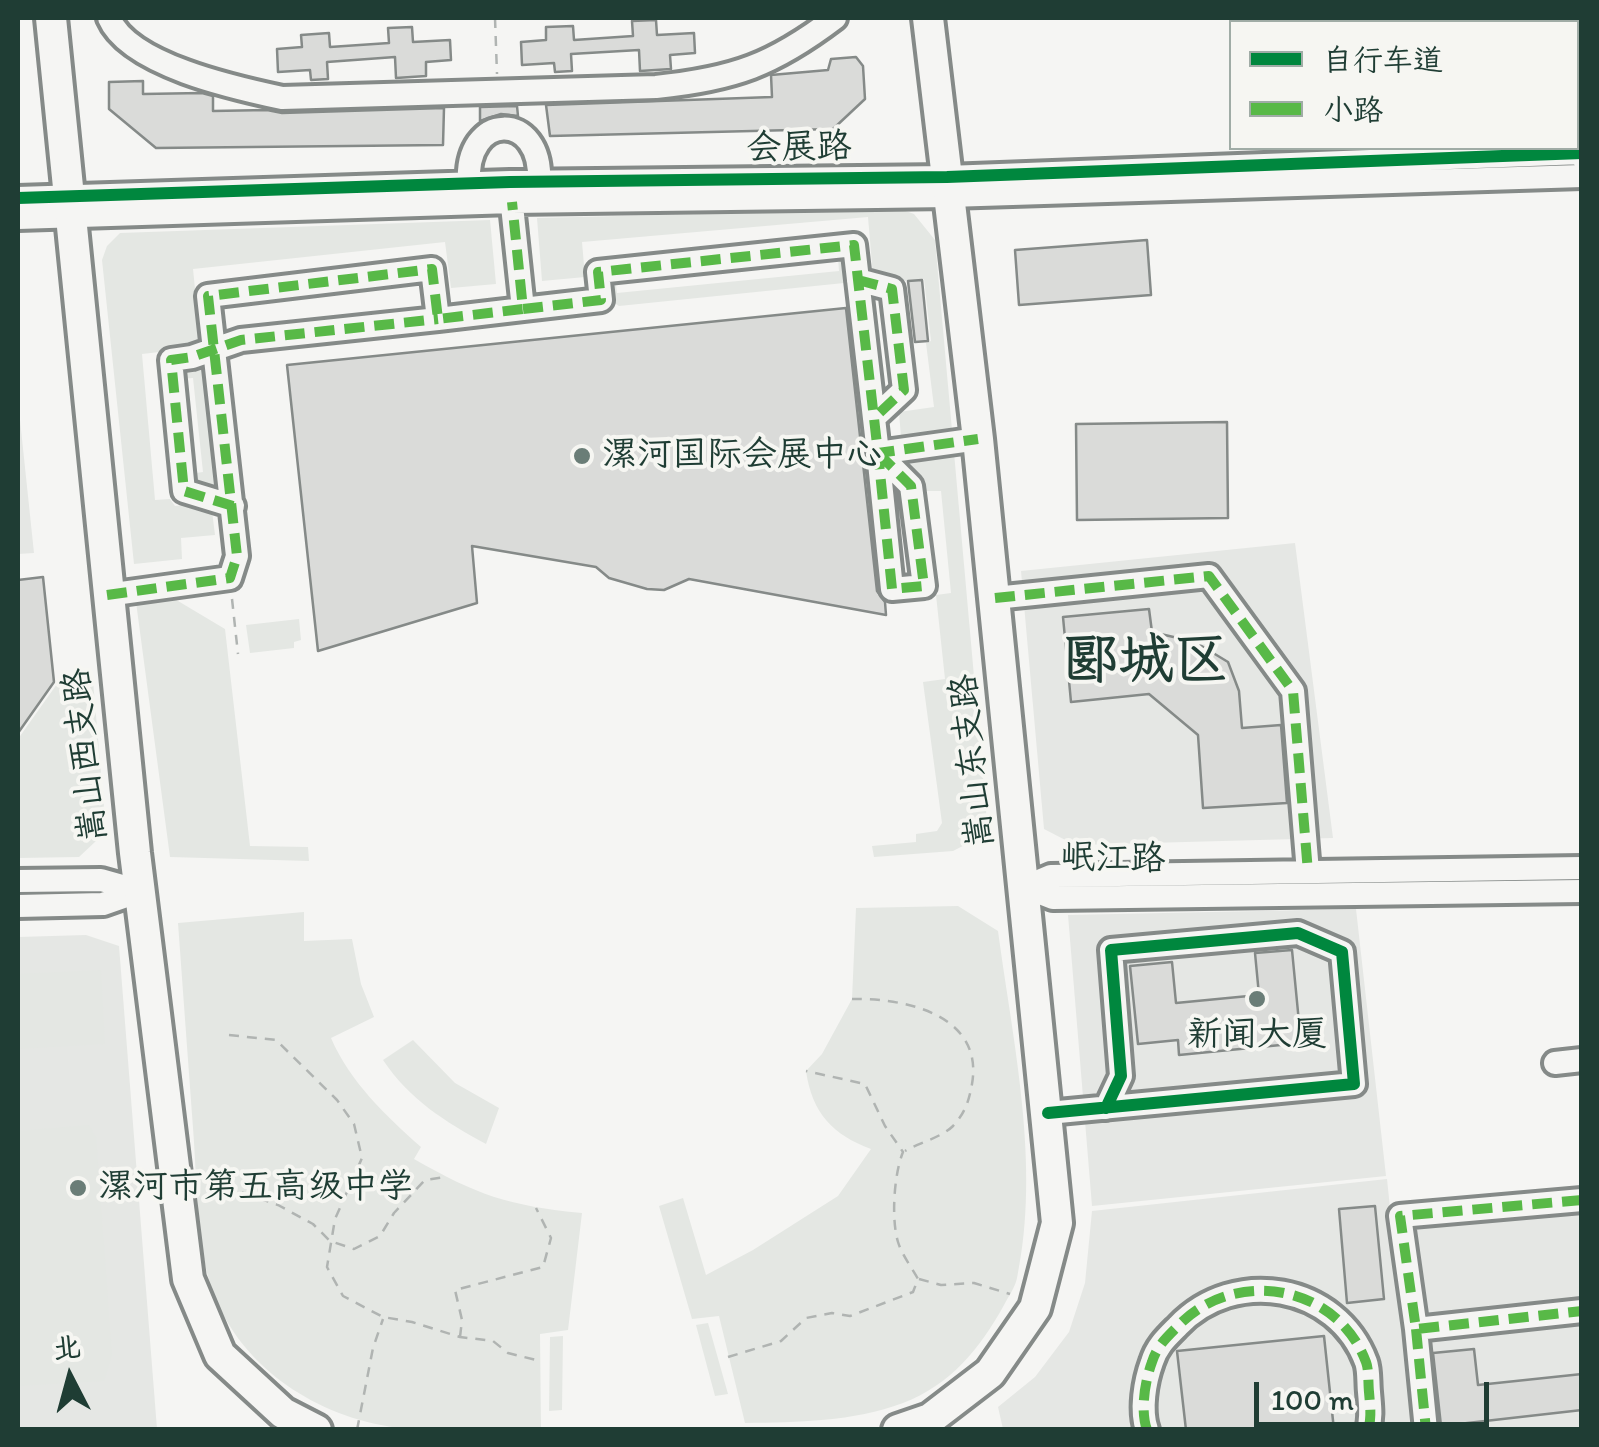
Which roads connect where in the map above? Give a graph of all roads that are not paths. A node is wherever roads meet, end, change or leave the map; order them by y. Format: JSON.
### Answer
{"nodes":[{"id":1,"x":51,"y":18,"type":"edge"},
{"id":2,"x":109,"y":18,"type":"edge"},
{"id":3,"x":835,"y":18,"type":"edge"},
{"id":4,"x":928,"y":18,"type":"edge"},
{"id":5,"x":497,"y":90,"type":"junction"},
{"id":6,"x":500,"y":130,"type":"junction"},
{"id":7,"x":1581,"y":154,"type":"edge"},
{"id":8,"x":1272,"y":166,"type":"edge"},
{"id":9,"x":1582,"y":176,"type":"edge"},
{"id":10,"x":539,"y":182,"type":"junction"},
{"id":11,"x":469,"y":184,"type":"junction"},
{"id":12,"x":948,"y":186,"type":"junction"},
{"id":13,"x":511,"y":192,"type":"junction"},
{"id":14,"x":18,"y":198,"type":"edge"},
{"id":15,"x":71,"y":206,"type":"junction"},
{"id":16,"x":18,"y":218,"type":"edge"},
{"id":17,"x":858,"y":280,"type":"junction"},
{"id":18,"x":523,"y":309,"type":"junction"},
{"id":19,"x":438,"y":319,"type":"junction"},
{"id":20,"x":214,"y":349,"type":"junction"},
{"id":21,"x":874,"y":418,"type":"junction"},
{"id":22,"x":978,"y":439,"type":"junction"},
{"id":23,"x":878,"y":453,"type":"junction"},
{"id":24,"x":233,"y":506,"type":"junction"},
{"id":25,"x":108,"y":594,"type":"junction"},
{"id":26,"x":995,"y":598,"type":"junction"},
{"id":27,"x":1582,"y":868,"type":"edge"},
{"id":28,"x":1308,"y":872,"type":"junction"},
{"id":29,"x":18,"y":881,"type":"edge"},
{"id":30,"x":1024,"y":887,"type":"junction"},
{"id":31,"x":140,"y":891,"type":"junction"},
{"id":32,"x":1582,"y":891,"type":"edge"},
{"id":33,"x":18,"y":906,"type":"edge"},
{"id":34,"x":1582,"y":1060,"type":"edge"},
{"id":35,"x":1555,"y":1063,"type":"dead end"},
{"id":36,"x":1106,"y":1108,"type":"junction"},
{"id":37,"x":1048,"y":1114,"type":"junction"},
{"id":38,"x":1582,"y":1200,"type":"edge"},
{"id":39,"x":1582,"y":1311,"type":"edge"},
{"id":40,"x":1416,"y":1329,"type":"junction"},
{"id":41,"x":316,"y":1430,"type":"edge"},
{"id":42,"x":898,"y":1430,"type":"edge"},
{"id":43,"x":1147,"y":1430,"type":"edge"},
{"id":44,"x":1368,"y":1430,"type":"edge"},
{"id":45,"x":1426,"y":1430,"type":"edge"}],
"edges":[{"from":1,"to":15,"type":"main road","name":"嵩山西支路"},
{"from":2,"to":5,"type":"street"},
{"from":3,"to":5,"type":"street"},
{"from":4,"to":12,"type":"main road","name":"嵩山东支路"},
{"from":5,"to":6,"type":"street"},
{"from":6,"to":10,"type":"street"},
{"from":6,"to":11,"type":"street"},
{"from":7,"to":8,"type":"street","name":"会展路"},
{"from":8,"to":9,"type":"street","name":"会展路"},
{"from":8,"to":12,"type":"street","name":"会展路"},
{"from":10,"to":12,"type":"street","name":"会展路"},
{"from":10,"to":13,"type":"street","name":"会展路"},
{"from":11,"to":13,"type":"street","name":"会展路"},
{"from":11,"to":15,"type":"street","name":"会展路"},
{"from":12,"to":13,"type":"street","name":"会展路"},
{"from":12,"to":22,"type":"main road","name":"嵩山东支路"},
{"from":13,"to":15,"type":"street","name":"会展路"},
{"from":13,"to":18,"type":"street"},
{"from":14,"to":15,"type":"street","name":"会展路"},
{"from":15,"to":16,"type":"street","name":"会展路"},
{"from":15,"to":25,"type":"main road","name":"嵩山西支路"},
{"from":17,"to":18,"type":"street"},
{"from":17,"to":21,"type":"street"},
{"from":17,"to":21,"type":"street"},
{"from":18,"to":19,"type":"street"},
{"from":19,"to":20,"type":"street"},
{"from":19,"to":20,"type":"street"},
{"from":20,"to":24,"type":"street"},
{"from":20,"to":24,"type":"street"},
{"from":21,"to":23,"type":"street"},
{"from":22,"to":23,"type":"street"},
{"from":22,"to":26,"type":"main road","name":"嵩山东支路"},
{"from":23,"to":23,"type":"street"},
{"from":24,"to":25,"type":"street"},
{"from":25,"to":31,"type":"main road","name":"嵩山西支路"},
{"from":26,"to":28,"type":"street"},
{"from":26,"to":30,"type":"main road","name":"嵩山东支路"},
{"from":27,"to":28,"type":"street","name":"岷江路"},
{"from":28,"to":30,"type":"street","name":"岷江路"},
{"from":29,"to":31,"type":"street"},
{"from":30,"to":32,"type":"street","name":"岷江路"},
{"from":30,"to":37,"type":"main road","name":"嵩山东支路"},
{"from":31,"to":33,"type":"street"},
{"from":31,"to":41,"type":"main road","name":"嵩山西支路"},
{"from":34,"to":35,"type":"street"},
{"from":36,"to":36,"type":"street"},
{"from":36,"to":37,"type":"street"},
{"from":37,"to":42,"type":"main road","name":"嵩山东支路"},
{"from":38,"to":40,"type":"street"},
{"from":39,"to":40,"type":"street"},
{"from":40,"to":45,"type":"street"},
{"from":43,"to":44,"type":"street"}]}
